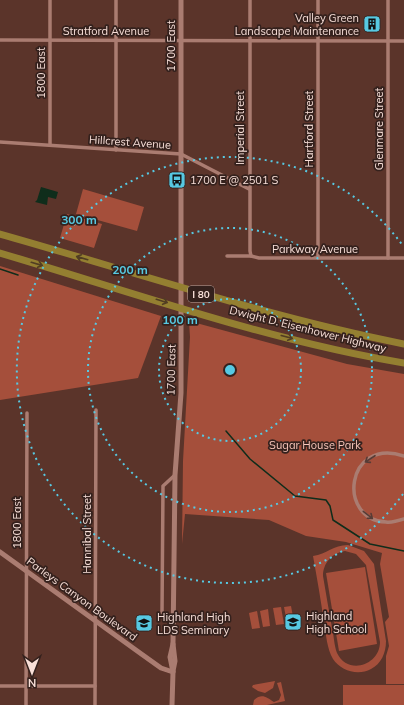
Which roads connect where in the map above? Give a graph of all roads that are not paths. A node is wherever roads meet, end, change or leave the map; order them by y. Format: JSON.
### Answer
{"nodes":[{"id":1,"x":50,"y":0,"type":"edge"},
{"id":2,"x":116,"y":0,"type":"edge"},
{"id":3,"x":181,"y":0,"type":"edge"},
{"id":4,"x":250,"y":0,"type":"edge"},
{"id":5,"x":318,"y":0,"type":"edge"},
{"id":6,"x":388,"y":0,"type":"edge"},
{"id":7,"x":0,"y":40,"type":"edge"},
{"id":8,"x":50,"y":40,"type":"junction"},
{"id":9,"x":116,"y":41,"type":"junction"},
{"id":10,"x":181,"y":41,"type":"junction"},
{"id":11,"x":250,"y":41,"type":"junction"},
{"id":12,"x":318,"y":41,"type":"junction"},
{"id":13,"x":388,"y":41,"type":"junction"},
{"id":14,"x":404,"y":42,"type":"edge"},
{"id":15,"x":0,"y":142,"type":"edge"},
{"id":16,"x":50,"y":145,"type":"junction"},
{"id":17,"x":116,"y":150,"type":"junction"},
{"id":18,"x":181,"y":154,"type":"junction"},
{"id":19,"x":250,"y":189,"type":"junction"},
{"id":20,"x":0,"y":234,"type":"edge"},
{"id":21,"x":0,"y":253,"type":"edge"},
{"id":22,"x":228,"y":256,"type":"dead end"},
{"id":23,"x":251,"y":256,"type":"junction"},
{"id":24,"x":318,"y":258,"type":"junction"},
{"id":25,"x":388,"y":258,"type":"junction"},
{"id":26,"x":404,"y":258,"type":"edge"},
{"id":27,"x":404,"y":344,"type":"edge"},
{"id":28,"x":404,"y":364,"type":"edge"},
{"id":29,"x":96,"y":410,"type":"dead end"},
{"id":30,"x":27,"y":413,"type":"dead end"},
{"id":31,"x":404,"y":456,"type":"edge"},
{"id":32,"x":175,"y":475,"type":"junction"},
{"id":33,"x":404,"y":519,"type":"edge"},
{"id":34,"x":0,"y":552,"type":"edge"},
{"id":35,"x":26,"y":571,"type":"junction"},
{"id":36,"x":95,"y":621,"type":"junction"},
{"id":37,"x":173,"y":624,"type":"junction"},
{"id":38,"x":173,"y":672,"type":"junction"},
{"id":39,"x":0,"y":686,"type":"edge"},
{"id":40,"x":26,"y":686,"type":"junction"},
{"id":41,"x":95,"y":686,"type":"junction"},
{"id":42,"x":26,"y":705,"type":"edge"},
{"id":43,"x":95,"y":705,"type":"edge"},
{"id":44,"x":172,"y":705,"type":"edge"}],
"edges":[{"from":1,"to":8,"type":"street","name":"1800 East"},
{"from":2,"to":9,"type":"street"},
{"from":3,"to":10,"type":"street","name":"1700 East"},
{"from":4,"to":11,"type":"street","name":"Imperial Street"},
{"from":5,"to":12,"type":"street","name":"Hartford Street"},
{"from":6,"to":13,"type":"street","name":"Glenmare Street"},
{"from":7,"to":8,"type":"street","name":"Stratford Avenue"},
{"from":8,"to":9,"type":"street","name":"Stratford Avenue"},
{"from":8,"to":16,"type":"street","name":"1800 East"},
{"from":9,"to":10,"type":"street","name":"Stratford Avenue"},
{"from":9,"to":17,"type":"street"},
{"from":10,"to":11,"type":"street","name":"Stratford Avenue"},
{"from":10,"to":18,"type":"street","name":"1700 East"},
{"from":11,"to":12,"type":"street","name":"Stratford Avenue"},
{"from":11,"to":19,"type":"street","name":"Imperial Street"},
{"from":12,"to":13,"type":"street","name":"Stratford Avenue"},
{"from":12,"to":24,"type":"street","name":"Hartford Street"},
{"from":13,"to":14,"type":"street","name":"Stratford Avenue"},
{"from":13,"to":25,"type":"street","name":"Glenmare Street"},
{"from":15,"to":16,"type":"street","name":"Hillcrest Avenue"},
{"from":16,"to":17,"type":"street","name":"Hillcrest Avenue"},
{"from":17,"to":18,"type":"street","name":"Hillcrest Avenue"},
{"from":18,"to":19,"type":"street","name":"Hillcrest Avenue"},
{"from":18,"to":32,"type":"street","name":"1700 East"},
{"from":19,"to":23,"type":"street","name":"Imperial Street"},
{"from":27,"to":20,"type":"highway","name":"Dwight D. Eisenhower Highway","number":"I 80","one_way":true},
{"from":21,"to":28,"type":"highway","name":"Dwight D. Eisenhower Highway","number":"I 80","one_way":true},
{"from":22,"to":23,"type":"street","name":"Parkway Avenue"},
{"from":23,"to":24,"type":"street","name":"Parkway Avenue"},
{"from":24,"to":25,"type":"street","name":"Parkway Avenue"},
{"from":25,"to":26,"type":"street","name":"Parkway Avenue"},
{"from":29,"to":36,"type":"street","name":"Hannibal Street"},
{"from":30,"to":35,"type":"street","name":"1800 East"},
{"from":31,"to":33,"type":"street","one_way":true},
{"from":32,"to":37,"type":"street","name":"1700 East"},
{"from":32,"to":37,"type":"street"},
{"from":34,"to":35,"type":"street","name":"Parleys Canyon Boulevard"},
{"from":35,"to":36,"type":"street","name":"Parleys Canyon Boulevard"},
{"from":35,"to":40,"type":"street","name":"1800 East"},
{"from":36,"to":38,"type":"street","name":"Parleys Canyon Boulevard"},
{"from":36,"to":41,"type":"street","name":"Hannibal Street"},
{"from":37,"to":38,"type":"street","name":"1700 East"},
{"from":38,"to":44,"type":"street","name":"1700 East"},
{"from":39,"to":40,"type":"street"},
{"from":40,"to":41,"type":"street"},
{"from":40,"to":42,"type":"street","name":"1800 East"},
{"from":41,"to":43,"type":"street","name":"Hannibal Street"}]}
